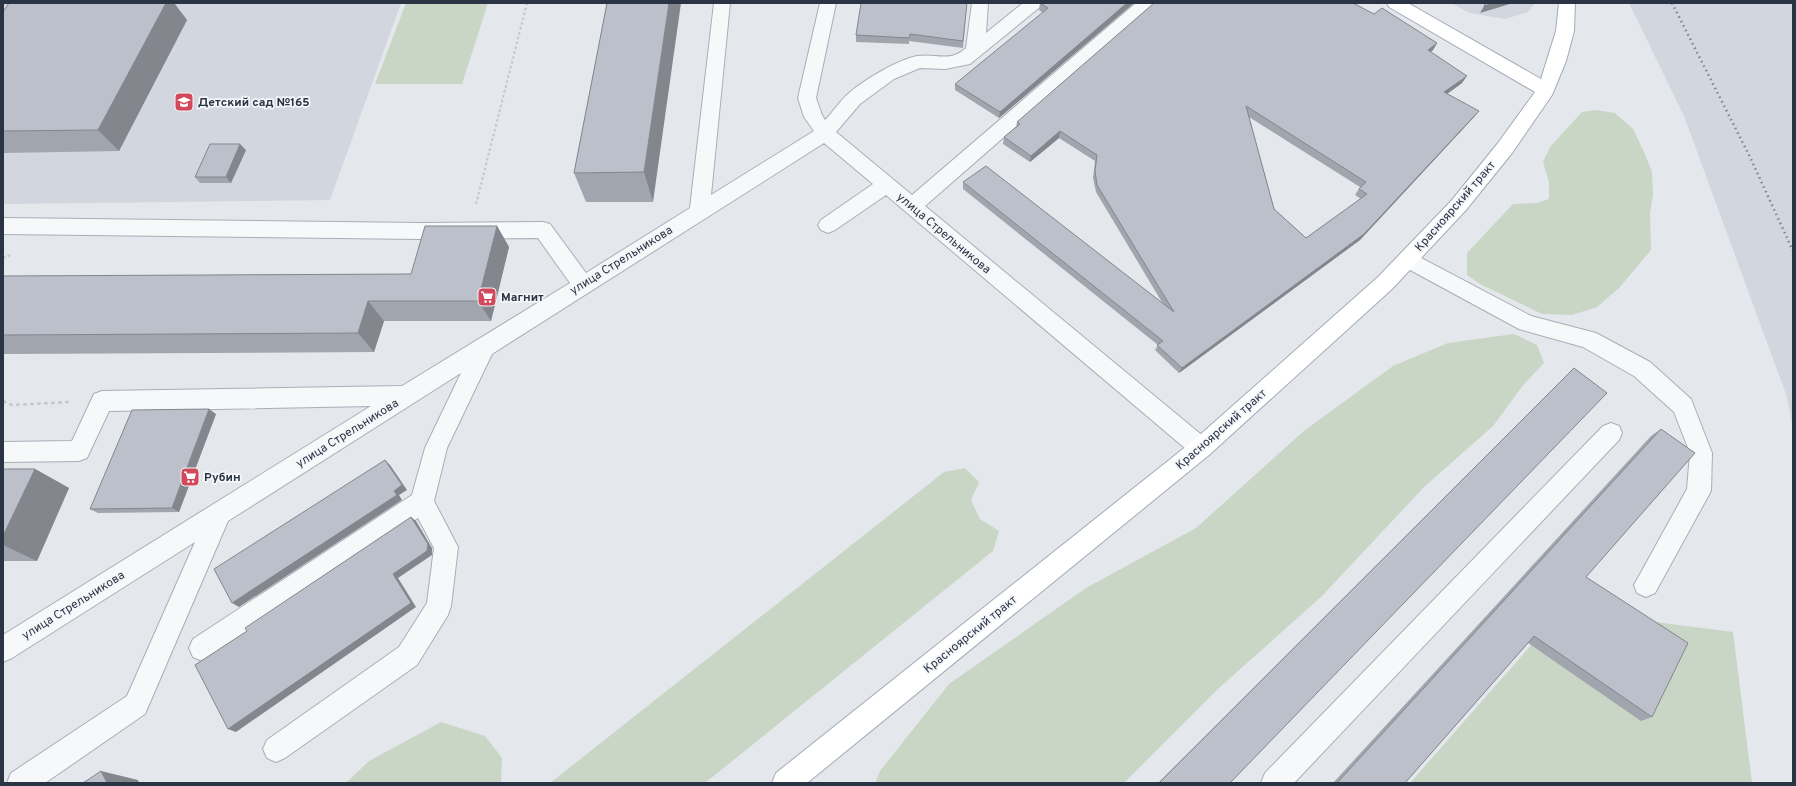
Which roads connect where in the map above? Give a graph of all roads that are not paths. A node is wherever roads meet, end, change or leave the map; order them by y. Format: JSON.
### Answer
{"nodes":[{"id":1,"x":722,"y":3,"type":"edge"},
{"id":2,"x":828,"y":3,"type":"edge"},
{"id":3,"x":980,"y":3,"type":"edge"},
{"id":4,"x":1034,"y":3,"type":"edge"},
{"id":5,"x":1147,"y":3,"type":"edge"},
{"id":6,"x":1395,"y":3,"type":"edge"},
{"id":7,"x":1567,"y":3,"type":"edge"},
{"id":8,"x":975,"y":50,"type":"junction"},
{"id":9,"x":1546,"y":90,"type":"junction"},
{"id":10,"x":825,"y":133,"type":"junction"},
{"id":11,"x":886,"y":185,"type":"junction"},
{"id":12,"x":912,"y":206,"type":"junction"},
{"id":13,"x":699,"y":212,"type":"junction"},
{"id":14,"x":828,"y":225,"type":"dead end"},
{"id":15,"x":3,"y":226,"type":"edge"},
{"id":16,"x":1408,"y":259,"type":"junction"},
{"id":17,"x":583,"y":285,"type":"junction"},
{"id":18,"x":484,"y":347,"type":"junction"},
{"id":19,"x":404,"y":396,"type":"junction"},
{"id":20,"x":1611,"y":432,"type":"dead end"},
{"id":21,"x":1201,"y":448,"type":"junction"},
{"id":22,"x":3,"y":452,"type":"edge"},
{"id":23,"x":422,"y":502,"type":"junction"},
{"id":24,"x":220,"y":512,"type":"junction"},
{"id":25,"x":1646,"y":585,"type":"dead end"},
{"id":26,"x":36,"y":628,"type":"junction"},
{"id":27,"x":3,"y":629,"type":"edge"},
{"id":28,"x":202,"y":648,"type":"dead end"},
{"id":29,"x":3,"y":649,"type":"edge"},
{"id":30,"x":276,"y":749,"type":"dead end"},
{"id":31,"x":21,"y":783,"type":"edge"},
{"id":32,"x":786,"y":783,"type":"edge"},
{"id":33,"x":1275,"y":783,"type":"edge"}],
"edges":[{"from":1,"to":13,"type":"street"},
{"from":2,"to":10,"type":"street"},
{"from":3,"to":8,"type":"street"},
{"from":4,"to":8,"type":"street"},
{"from":5,"to":12,"type":"street"},
{"from":6,"to":9,"type":"main road"},
{"from":7,"to":9,"type":"main road","name":"Красноярский тракт"},
{"from":8,"to":10,"type":"street"},
{"from":9,"to":16,"type":"main road","name":"Красноярский тракт"},
{"from":10,"to":11,"type":"street","name":"улица Стрельникова"},
{"from":10,"to":13,"type":"street","name":"улица Стрельникова"},
{"from":11,"to":12,"type":"street","name":"улица Стрельникова"},
{"from":11,"to":14,"type":"street"},
{"from":12,"to":21,"type":"street","name":"улица Стрельникова"},
{"from":13,"to":17,"type":"street","name":"улица Стрельникова"},
{"from":15,"to":17,"type":"street"},
{"from":16,"to":21,"type":"main road","name":"Красноярский тракт"},
{"from":16,"to":25,"type":"street"},
{"from":17,"to":18,"type":"street","name":"улица Стрельникова"},
{"from":18,"to":19,"type":"street","name":"улица Стрельникова"},
{"from":18,"to":23,"type":"street"},
{"from":19,"to":22,"type":"street"},
{"from":19,"to":24,"type":"street","name":"улица Стрельникова"},
{"from":20,"to":33,"type":"street"},
{"from":21,"to":32,"type":"main road","name":"Красноярский тракт"},
{"from":23,"to":28,"type":"street"},
{"from":23,"to":30,"type":"street"},
{"from":24,"to":26,"type":"street","name":"улица Стрельникова"},
{"from":24,"to":31,"type":"street"},
{"from":26,"to":27,"type":"street"},
{"from":26,"to":29,"type":"street","name":"улица Стрельникова"}]}
